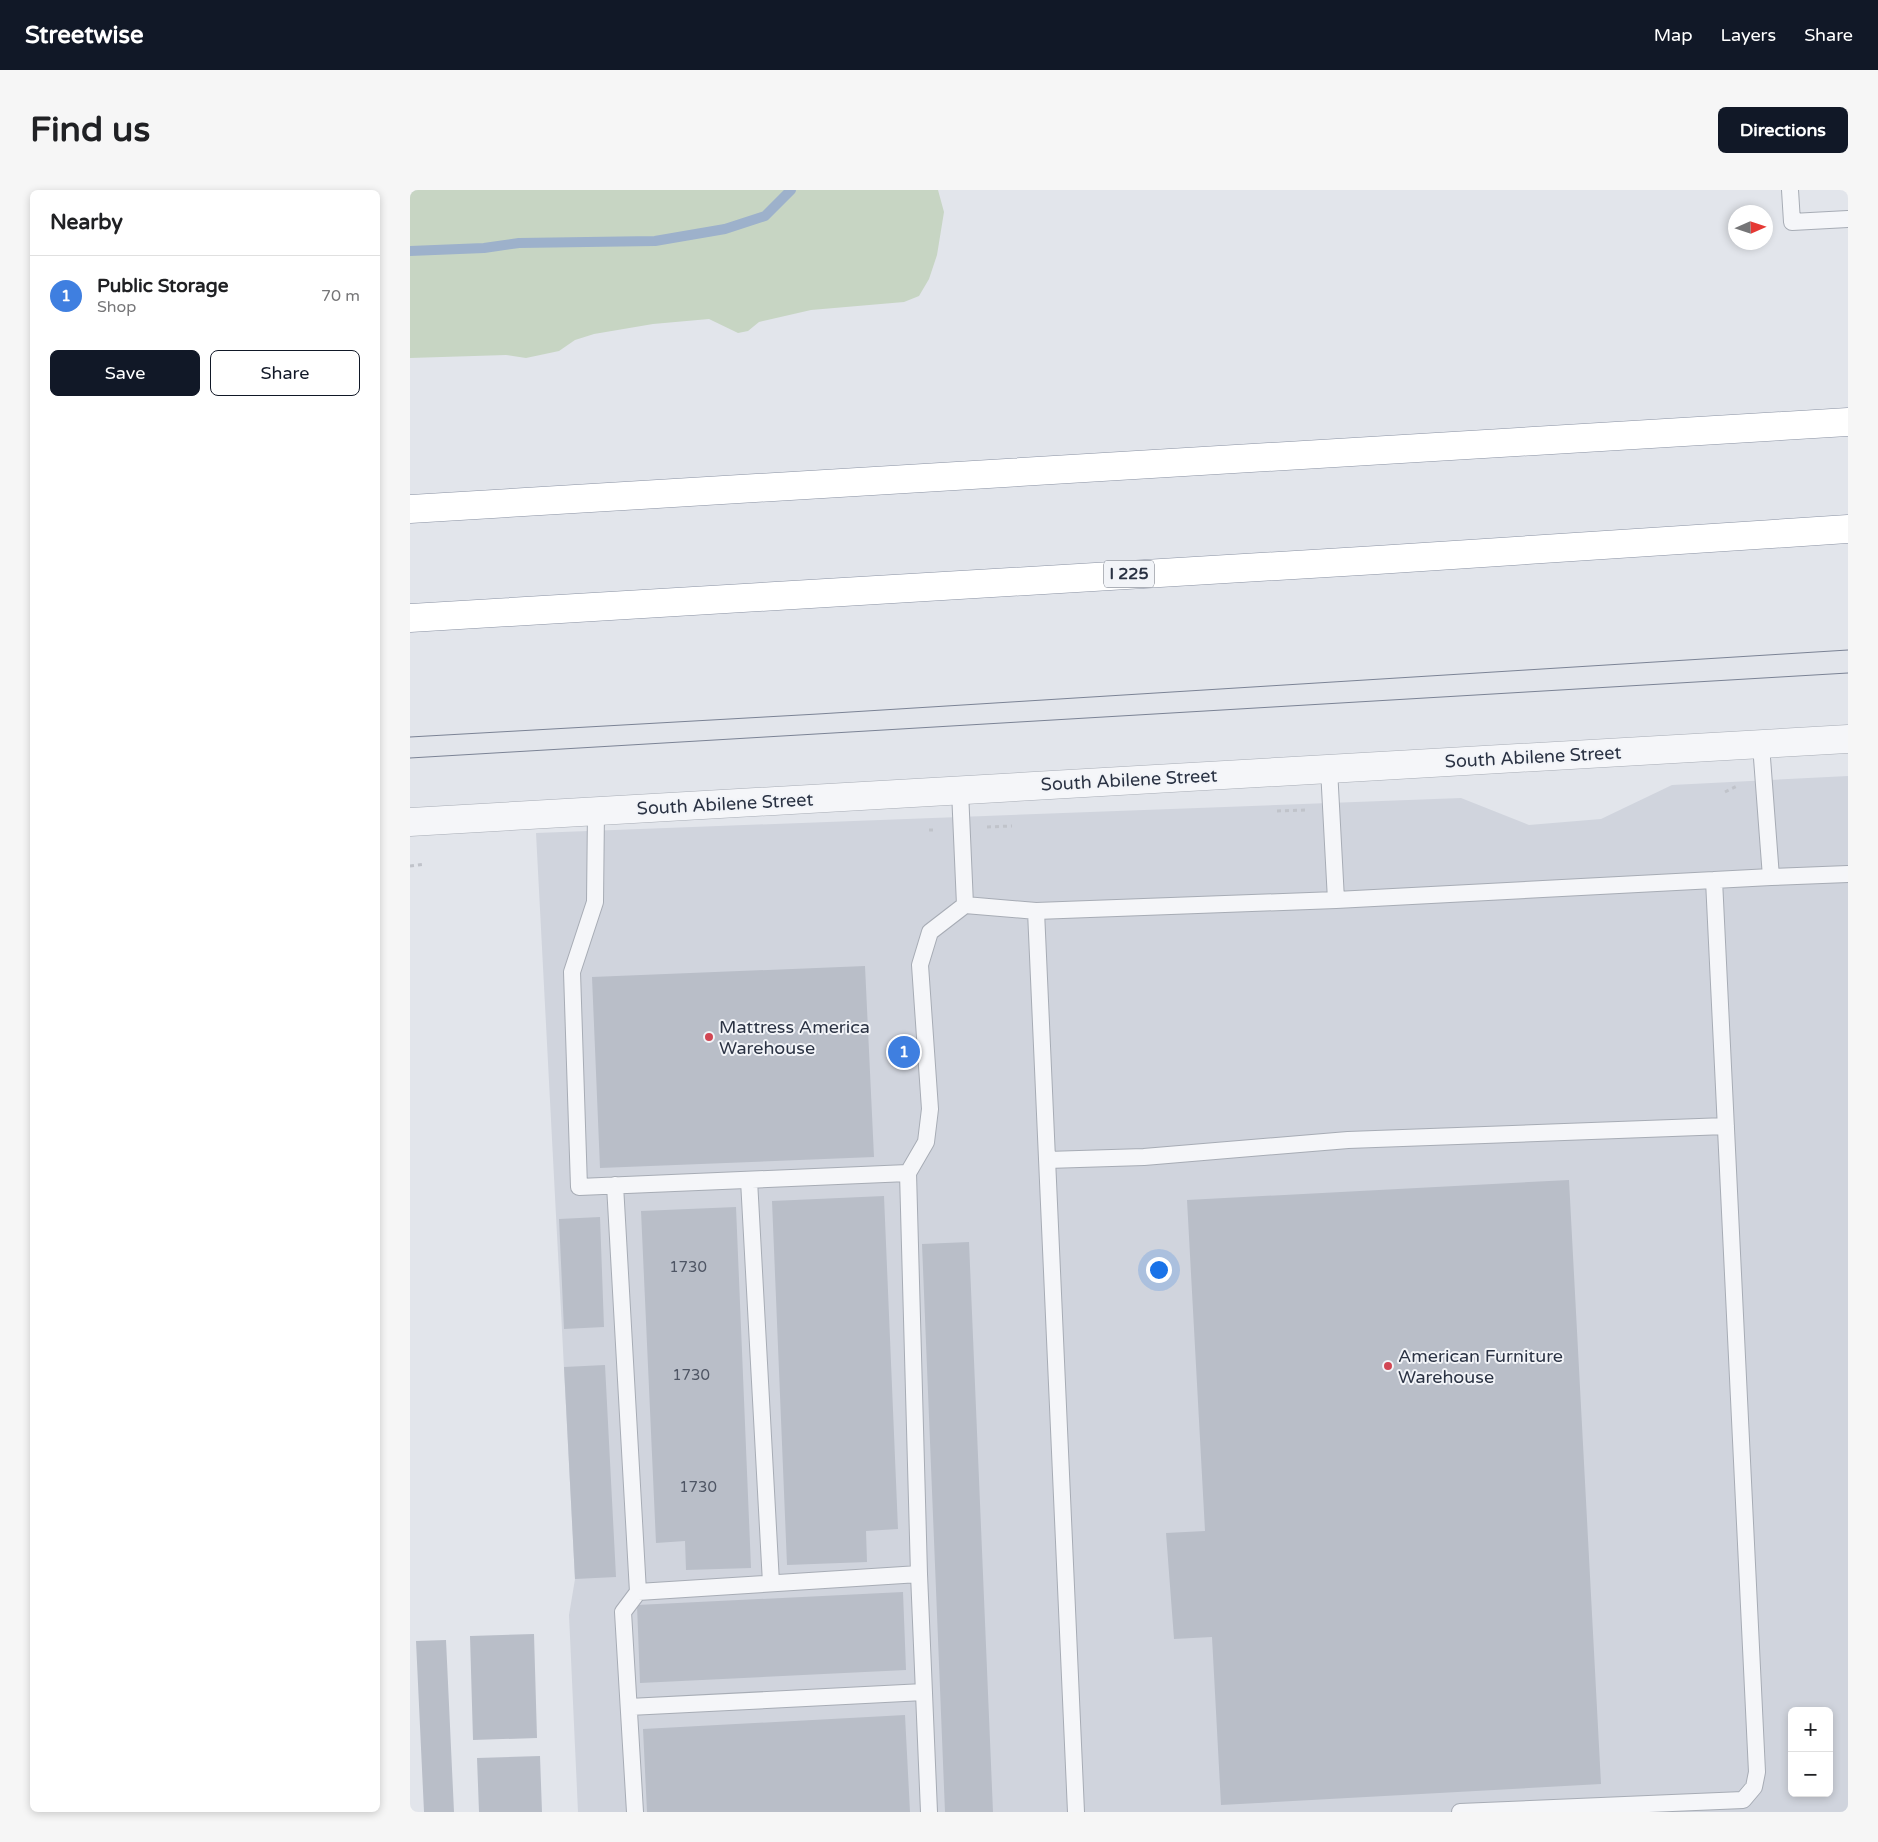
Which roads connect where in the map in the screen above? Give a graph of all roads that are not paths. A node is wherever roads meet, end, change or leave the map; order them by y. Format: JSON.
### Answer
{"nodes":[{"id":1,"x":1790,"y":190,"type":"edge"},
{"id":2,"x":1848,"y":219,"type":"edge"},
{"id":3,"x":1848,"y":422,"type":"edge"},
{"id":4,"x":410,"y":509,"type":"edge"},
{"id":5,"x":1848,"y":529,"type":"edge"},
{"id":6,"x":410,"y":618,"type":"edge"},
{"id":7,"x":1848,"y":740,"type":"edge"},
{"id":8,"x":1761,"y":744,"type":"junction"},
{"id":9,"x":1329,"y":769,"type":"junction"},
{"id":10,"x":960,"y":791,"type":"junction"},
{"id":11,"x":596,"y":811,"type":"junction"},
{"id":12,"x":410,"y":822,"type":"edge"},
{"id":13,"x":1848,"y":874,"type":"edge"},
{"id":14,"x":1771,"y":877,"type":"junction"},
{"id":15,"x":1714,"y":880,"type":"junction"},
{"id":16,"x":1336,"y":900,"type":"junction"},
{"id":17,"x":965,"y":905,"type":"junction"},
{"id":18,"x":1036,"y":911,"type":"junction"},
{"id":19,"x":1726,"y":1126,"type":"junction"},
{"id":20,"x":1048,"y":1160,"type":"junction"},
{"id":21,"x":908,"y":1173,"type":"junction"},
{"id":22,"x":749,"y":1180,"type":"junction"},
{"id":23,"x":615,"y":1185,"type":"junction"},
{"id":24,"x":919,"y":1574,"type":"junction"},
{"id":25,"x":771,"y":1583,"type":"junction"},
{"id":26,"x":638,"y":1592,"type":"junction"},
{"id":27,"x":924,"y":1692,"type":"junction"},
{"id":28,"x":629,"y":1707,"type":"junction"},
{"id":29,"x":634,"y":1812,"type":"edge"},
{"id":30,"x":929,"y":1812,"type":"edge"},
{"id":31,"x":1076,"y":1812,"type":"edge"},
{"id":32,"x":1460,"y":1812,"type":"edge"}],
"edges":[{"from":1,"to":2,"type":"lane"},
{"from":3,"to":4,"type":"highway"},
{"from":5,"to":6,"type":"highway","number":"I 225"},
{"from":7,"to":8,"type":"street","name":"South Abilene Street"},
{"from":8,"to":9,"type":"street","name":"South Abilene Street"},
{"from":8,"to":14,"type":"lane"},
{"from":9,"to":10,"type":"street","name":"South Abilene Street"},
{"from":9,"to":16,"type":"lane"},
{"from":10,"to":11,"type":"street","name":"South Abilene Street"},
{"from":10,"to":17,"type":"lane"},
{"from":11,"to":12,"type":"street","name":"South Abilene Street"},
{"from":11,"to":23,"type":"lane"},
{"from":13,"to":14,"type":"lane"},
{"from":14,"to":15,"type":"lane"},
{"from":15,"to":16,"type":"lane"},
{"from":15,"to":19,"type":"lane"},
{"from":16,"to":18,"type":"lane"},
{"from":17,"to":18,"type":"lane"},
{"from":17,"to":21,"type":"lane"},
{"from":18,"to":20,"type":"lane"},
{"from":19,"to":20,"type":"lane"},
{"from":19,"to":32,"type":"lane"},
{"from":20,"to":31,"type":"lane"},
{"from":21,"to":22,"type":"lane"},
{"from":21,"to":24,"type":"lane"},
{"from":22,"to":23,"type":"lane"},
{"from":22,"to":25,"type":"lane"},
{"from":23,"to":26,"type":"lane"},
{"from":24,"to":25,"type":"lane"},
{"from":24,"to":27,"type":"lane"},
{"from":25,"to":26,"type":"lane"},
{"from":26,"to":28,"type":"lane"},
{"from":27,"to":28,"type":"lane"},
{"from":27,"to":30,"type":"lane"},
{"from":28,"to":29,"type":"lane"}]}
